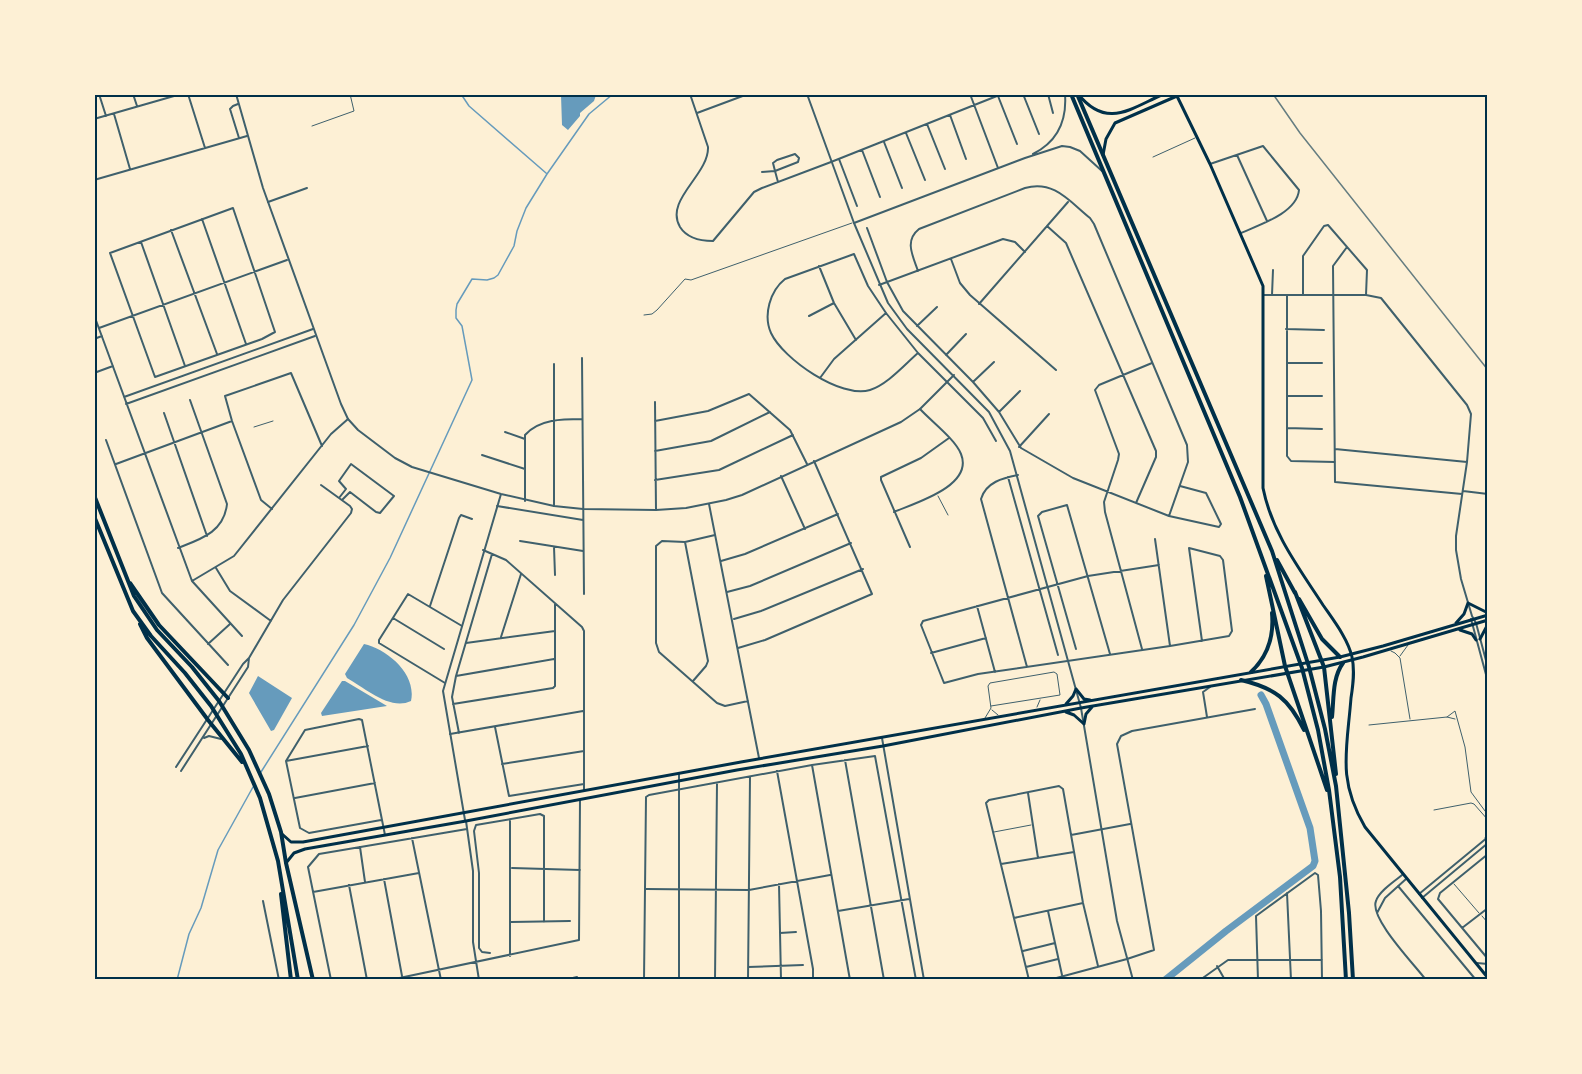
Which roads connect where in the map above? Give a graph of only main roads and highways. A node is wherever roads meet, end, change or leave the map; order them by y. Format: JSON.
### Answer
{"nodes":[{"id":1,"x":1071,"y":94,"type":"edge"},
{"id":2,"x":1078,"y":94,"type":"edge"},
{"id":3,"x":1159,"y":94,"type":"edge"},
{"id":4,"x":1164,"y":94,"type":"edge"},
{"id":5,"x":1177,"y":95,"type":"edge"},
{"id":6,"x":1155,"y":98,"type":"junction"},
{"id":7,"x":1103,"y":157,"type":"junction"},
{"id":8,"x":94,"y":495,"type":"edge"},
{"id":9,"x":94,"y":516,"type":"edge"},
{"id":10,"x":1272,"y":550,"type":"junction"},
{"id":11,"x":1264,"y":564,"type":"junction"},
{"id":12,"x":122,"y":570,"type":"junction"},
{"id":13,"x":1294,"y":592,"type":"junction"},
{"id":14,"x":1271,"y":596,"type":"junction"},
{"id":15,"x":133,"y":611,"type":"junction"},
{"id":16,"x":1488,"y":614,"type":"edge"},
{"id":17,"x":1473,"y":621,"type":"junction"},
{"id":18,"x":1488,"y":622,"type":"edge"},
{"id":19,"x":1456,"y":627,"type":"junction"},
{"id":20,"x":1341,"y":656,"type":"junction"},
{"id":21,"x":1320,"y":660,"type":"junction"},
{"id":22,"x":1344,"y":663,"type":"junction"},
{"id":23,"x":1287,"y":665,"type":"junction"},
{"id":24,"x":1322,"y":667,"type":"junction"},
{"id":25,"x":1251,"y":672,"type":"junction"},
{"id":26,"x":1290,"y":673,"type":"junction"},
{"id":27,"x":1241,"y":680,"type":"junction"},
{"id":28,"x":226,"y":696,"type":"road end"},
{"id":29,"x":1092,"y":700,"type":"junction"},
{"id":30,"x":1065,"y":705,"type":"junction"},
{"id":31,"x":1094,"y":706,"type":"junction"},
{"id":32,"x":1065,"y":712,"type":"junction"},
{"id":33,"x":1332,"y":726,"type":"junction"},
{"id":34,"x":1311,"y":745,"type":"junction"},
{"id":35,"x":247,"y":767,"type":"junction"},
{"id":36,"x":1336,"y":786,"type":"junction"},
{"id":37,"x":1330,"y":803,"type":"junction"},
{"id":38,"x":281,"y":832,"type":"junction"},
{"id":39,"x":286,"y":863,"type":"junction"},
{"id":40,"x":280,"y":873,"type":"junction"},
{"id":41,"x":1488,"y":976,"type":"edge"},
{"id":42,"x":291,"y":980,"type":"edge"},
{"id":43,"x":298,"y":980,"type":"edge"},
{"id":44,"x":313,"y":980,"type":"edge"},
{"id":45,"x":1346,"y":980,"type":"edge"},
{"id":46,"x":1353,"y":980,"type":"edge"}],
"edges":[{"from":1,"to":11,"type":"highway"},
{"from":2,"to":6,"type":"main road"},
{"from":2,"to":7,"type":"highway"},
{"from":3,"to":6,"type":"main road"},
{"from":4,"to":6,"type":"main road"},
{"from":5,"to":7,"type":"main road"},
{"from":5,"to":41,"type":"main road"},
{"from":7,"to":10,"type":"highway"},
{"from":8,"to":12,"type":"highway"},
{"from":9,"to":15,"type":"highway"},
{"from":10,"to":13,"type":"highway"},
{"from":10,"to":36,"type":"highway"},
{"from":11,"to":14,"type":"highway"},
{"from":11,"to":37,"type":"highway"},
{"from":12,"to":28,"type":"highway"},
{"from":12,"to":38,"type":"highway"},
{"from":13,"to":20,"type":"highway"},
{"from":13,"to":21,"type":"highway"},
{"from":14,"to":23,"type":"highway"},
{"from":14,"to":25,"type":"highway"},
{"from":15,"to":35,"type":"highway"},
{"from":15,"to":35,"type":"highway"},
{"from":16,"to":17,"type":"main road"},
{"from":16,"to":19,"type":"main road"},
{"from":17,"to":18,"type":"main road"},
{"from":17,"to":19,"type":"main road"},
{"from":18,"to":19,"type":"main road"},
{"from":19,"to":20,"type":"main road"},
{"from":19,"to":22,"type":"main road"},
{"from":20,"to":21,"type":"main road"},
{"from":21,"to":23,"type":"main road"},
{"from":21,"to":24,"type":"highway"},
{"from":22,"to":24,"type":"main road"},
{"from":22,"to":33,"type":"highway"},
{"from":23,"to":25,"type":"main road"},
{"from":23,"to":26,"type":"highway"},
{"from":24,"to":26,"type":"main road"},
{"from":24,"to":33,"type":"highway"},
{"from":25,"to":29,"type":"main road"},
{"from":26,"to":27,"type":"main road"},
{"from":26,"to":34,"type":"highway"},
{"from":27,"to":31,"type":"main road"},
{"from":27,"to":34,"type":"highway"},
{"from":29,"to":30,"type":"main road"},
{"from":29,"to":30,"type":"main road"},
{"from":30,"to":38,"type":"main road"},
{"from":31,"to":32,"type":"main road"},
{"from":31,"to":32,"type":"main road"},
{"from":32,"to":39,"type":"main road"},
{"from":33,"to":36,"type":"highway"},
{"from":34,"to":37,"type":"highway"},
{"from":35,"to":40,"type":"highway"},
{"from":36,"to":46,"type":"highway"},
{"from":37,"to":45,"type":"highway"},
{"from":38,"to":39,"type":"highway"},
{"from":39,"to":44,"type":"highway"},
{"from":40,"to":42,"type":"highway"},
{"from":40,"to":43,"type":"highway"}]}
